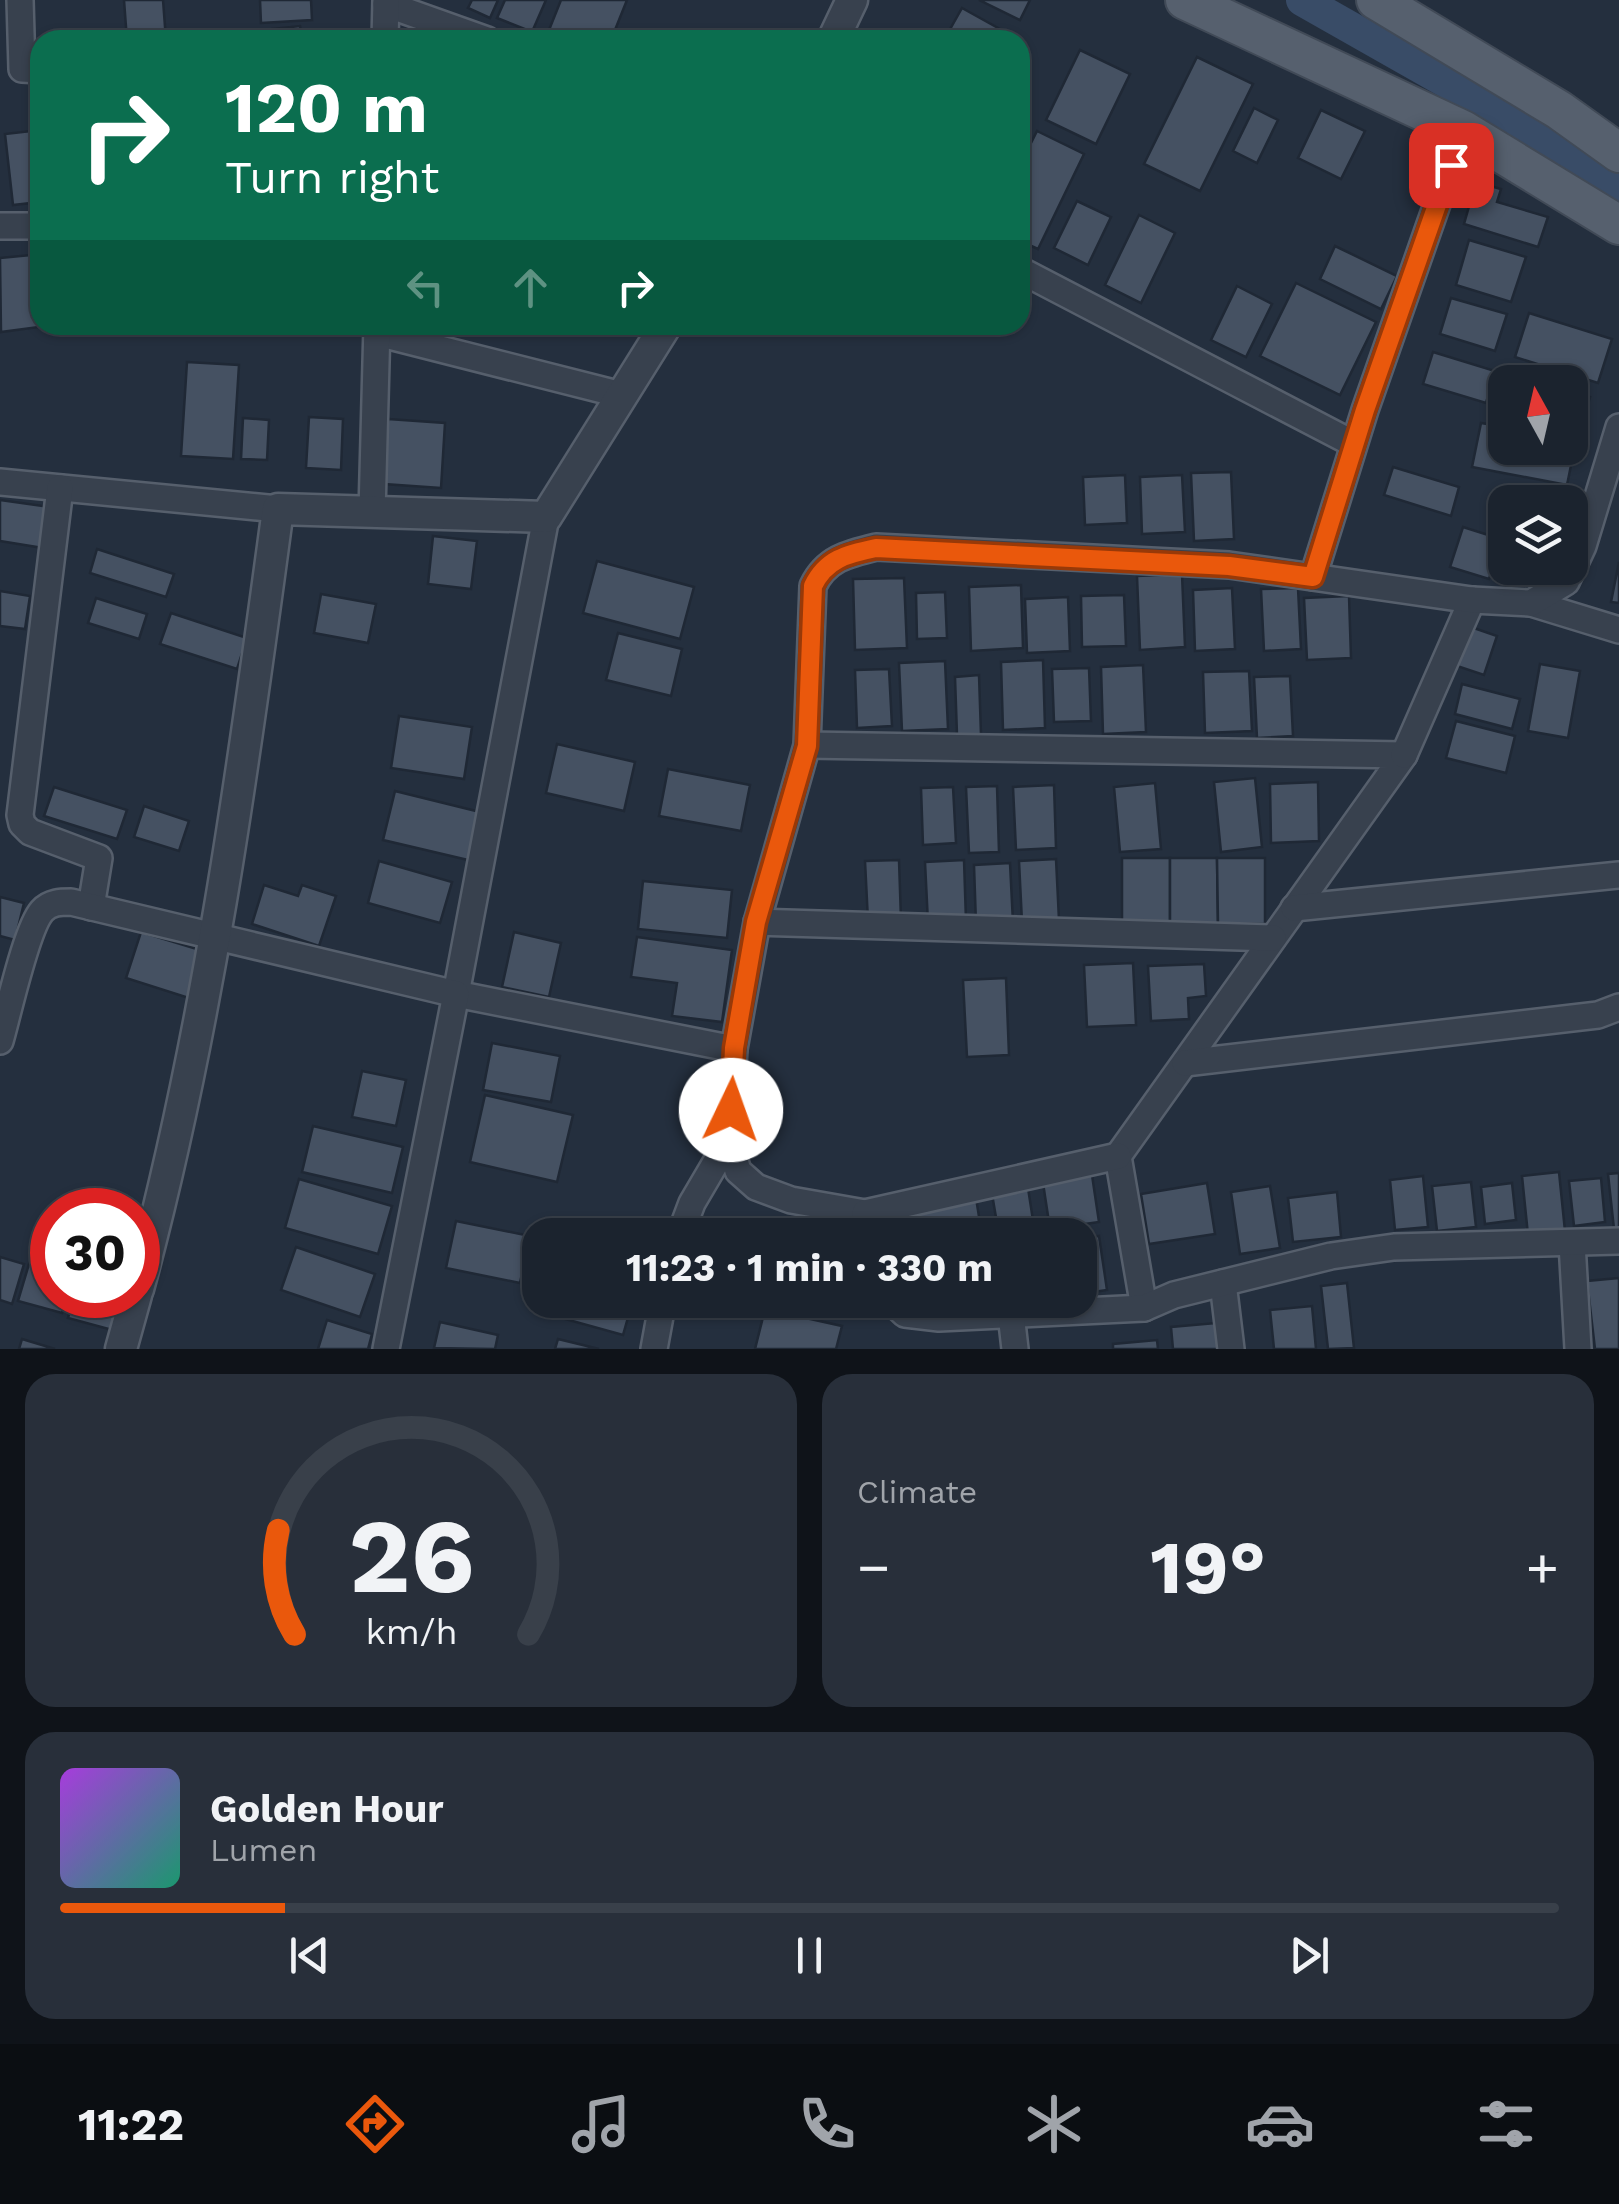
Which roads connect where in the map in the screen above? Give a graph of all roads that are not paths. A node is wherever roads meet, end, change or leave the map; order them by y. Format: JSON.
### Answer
{"nodes":[{"id":1,"x":20,"y":0,"type":"edge"},
{"id":2,"x":852,"y":0,"type":"edge"},
{"id":3,"x":1185,"y":0,"type":"edge"},
{"id":4,"x":1376,"y":0,"type":"edge"},
{"id":5,"x":386,"y":2,"type":"edge"},
{"id":6,"x":386,"y":30,"type":"edge"},
{"id":7,"x":461,"y":30,"type":"edge"},
{"id":8,"x":838,"y":30,"type":"edge"},
{"id":9,"x":21,"y":70,"type":"edge"},
{"id":10,"x":1463,"y":130,"type":"junction"},
{"id":11,"x":1619,"y":154,"type":"edge"},
{"id":12,"x":1619,"y":225,"type":"edge"},
{"id":13,"x":0,"y":226,"type":"edge"},
{"id":14,"x":30,"y":226,"type":"edge"},
{"id":15,"x":1030,"y":275,"type":"edge"},
{"id":16,"x":377,"y":335,"type":"edge"},
{"id":17,"x":399,"y":335,"type":"edge"},
{"id":18,"x":660,"y":335,"type":"edge"},
{"id":19,"x":622,"y":395,"type":"junction"},
{"id":20,"x":1619,"y":427,"type":"edge"},
{"id":21,"x":1354,"y":444,"type":"junction"},
{"id":22,"x":0,"y":482,"type":"edge"},
{"id":23,"x":60,"y":488,"type":"junction"},
{"id":24,"x":278,"y":509,"type":"junction"},
{"id":25,"x":372,"y":512,"type":"junction"},
{"id":26,"x":546,"y":516,"type":"junction"},
{"id":27,"x":1313,"y":577,"type":"junction"},
{"id":28,"x":1472,"y":600,"type":"junction"},
{"id":29,"x":1530,"y":604,"type":"junction"},
{"id":30,"x":1619,"y":630,"type":"edge"},
{"id":31,"x":807,"y":746,"type":"junction"},
{"id":32,"x":1404,"y":755,"type":"junction"},
{"id":33,"x":1619,"y":875,"type":"edge"},
{"id":34,"x":91,"y":907,"type":"junction"},
{"id":35,"x":1294,"y":908,"type":"junction"},
{"id":36,"x":756,"y":922,"type":"junction"},
{"id":37,"x":215,"y":936,"type":"junction"},
{"id":38,"x":1273,"y":938,"type":"junction"},
{"id":39,"x":10,"y":968,"type":"edge"},
{"id":40,"x":456,"y":994,"type":"junction"},
{"id":41,"x":1619,"y":1007,"type":"edge"},
{"id":42,"x":0,"y":1041,"type":"edge"},
{"id":43,"x":734,"y":1048,"type":"junction"},
{"id":44,"x":1185,"y":1062,"type":"junction"},
{"id":45,"x":729,"y":1140,"type":"junction"},
{"id":46,"x":1118,"y":1156,"type":"junction"},
{"id":47,"x":160,"y":1208,"type":"edge"},
{"id":48,"x":686,"y":1218,"type":"edge"},
{"id":49,"x":848,"y":1218,"type":"edge"},
{"id":50,"x":889,"y":1218,"type":"edge"},
{"id":51,"x":1619,"y":1241,"type":"edge"},
{"id":52,"x":1572,"y":1242,"type":"junction"},
{"id":53,"x":1223,"y":1283,"type":"junction"},
{"id":54,"x":1144,"y":1308,"type":"junction"},
{"id":55,"x":1097,"y":1310,"type":"edge"},
{"id":56,"x":130,"y":1318,"type":"edge"},
{"id":57,"x":660,"y":1318,"type":"edge"},
{"id":58,"x":1011,"y":1318,"type":"edge"},
{"id":59,"x":121,"y":1349,"type":"edge"},
{"id":60,"x":386,"y":1349,"type":"edge"},
{"id":61,"x":654,"y":1349,"type":"edge"},
{"id":62,"x":1015,"y":1349,"type":"edge"},
{"id":63,"x":1231,"y":1349,"type":"edge"},
{"id":64,"x":1578,"y":1349,"type":"edge"}],
"edges":[{"from":1,"to":9,"type":"street"},
{"from":2,"to":8,"type":"street"},
{"from":3,"to":10,"type":"main road"},
{"from":4,"to":11,"type":"main road"},
{"from":5,"to":6,"type":"street"},
{"from":5,"to":7,"type":"street"},
{"from":10,"to":12,"type":"main road"},
{"from":10,"to":21,"type":"street"},
{"from":13,"to":14,"type":"street"},
{"from":15,"to":21,"type":"street"},
{"from":16,"to":25,"type":"street"},
{"from":17,"to":19,"type":"street"},
{"from":18,"to":19,"type":"street"},
{"from":19,"to":26,"type":"street"},
{"from":20,"to":29,"type":"street"},
{"from":21,"to":27,"type":"street"},
{"from":22,"to":23,"type":"street"},
{"from":23,"to":24,"type":"street"},
{"from":23,"to":34,"type":"street"},
{"from":24,"to":25,"type":"street"},
{"from":24,"to":37,"type":"street"},
{"from":25,"to":26,"type":"street"},
{"from":26,"to":40,"type":"street"},
{"from":27,"to":28,"type":"street"},
{"from":27,"to":31,"type":"street"},
{"from":28,"to":29,"type":"street"},
{"from":28,"to":32,"type":"street"},
{"from":29,"to":30,"type":"street"},
{"from":31,"to":32,"type":"street"},
{"from":31,"to":36,"type":"street"},
{"from":32,"to":35,"type":"street"},
{"from":33,"to":35,"type":"street"},
{"from":34,"to":37,"type":"street"},
{"from":34,"to":39,"type":"street"},
{"from":35,"to":38,"type":"street"},
{"from":36,"to":38,"type":"street"},
{"from":36,"to":43,"type":"street"},
{"from":37,"to":40,"type":"street"},
{"from":37,"to":47,"type":"street"},
{"from":38,"to":44,"type":"street"},
{"from":39,"to":42,"type":"street"},
{"from":40,"to":43,"type":"street"},
{"from":40,"to":60,"type":"street"},
{"from":41,"to":44,"type":"street"},
{"from":43,"to":45,"type":"street"},
{"from":44,"to":46,"type":"street"},
{"from":45,"to":48,"type":"street"},
{"from":45,"to":49,"type":"street"},
{"from":46,"to":50,"type":"street"},
{"from":46,"to":54,"type":"street"},
{"from":51,"to":52,"type":"street"},
{"from":52,"to":53,"type":"street"},
{"from":52,"to":64,"type":"street"},
{"from":53,"to":54,"type":"street"},
{"from":53,"to":63,"type":"street"},
{"from":54,"to":55,"type":"street"},
{"from":56,"to":59,"type":"street"},
{"from":57,"to":61,"type":"street"},
{"from":58,"to":62,"type":"street"}]}
